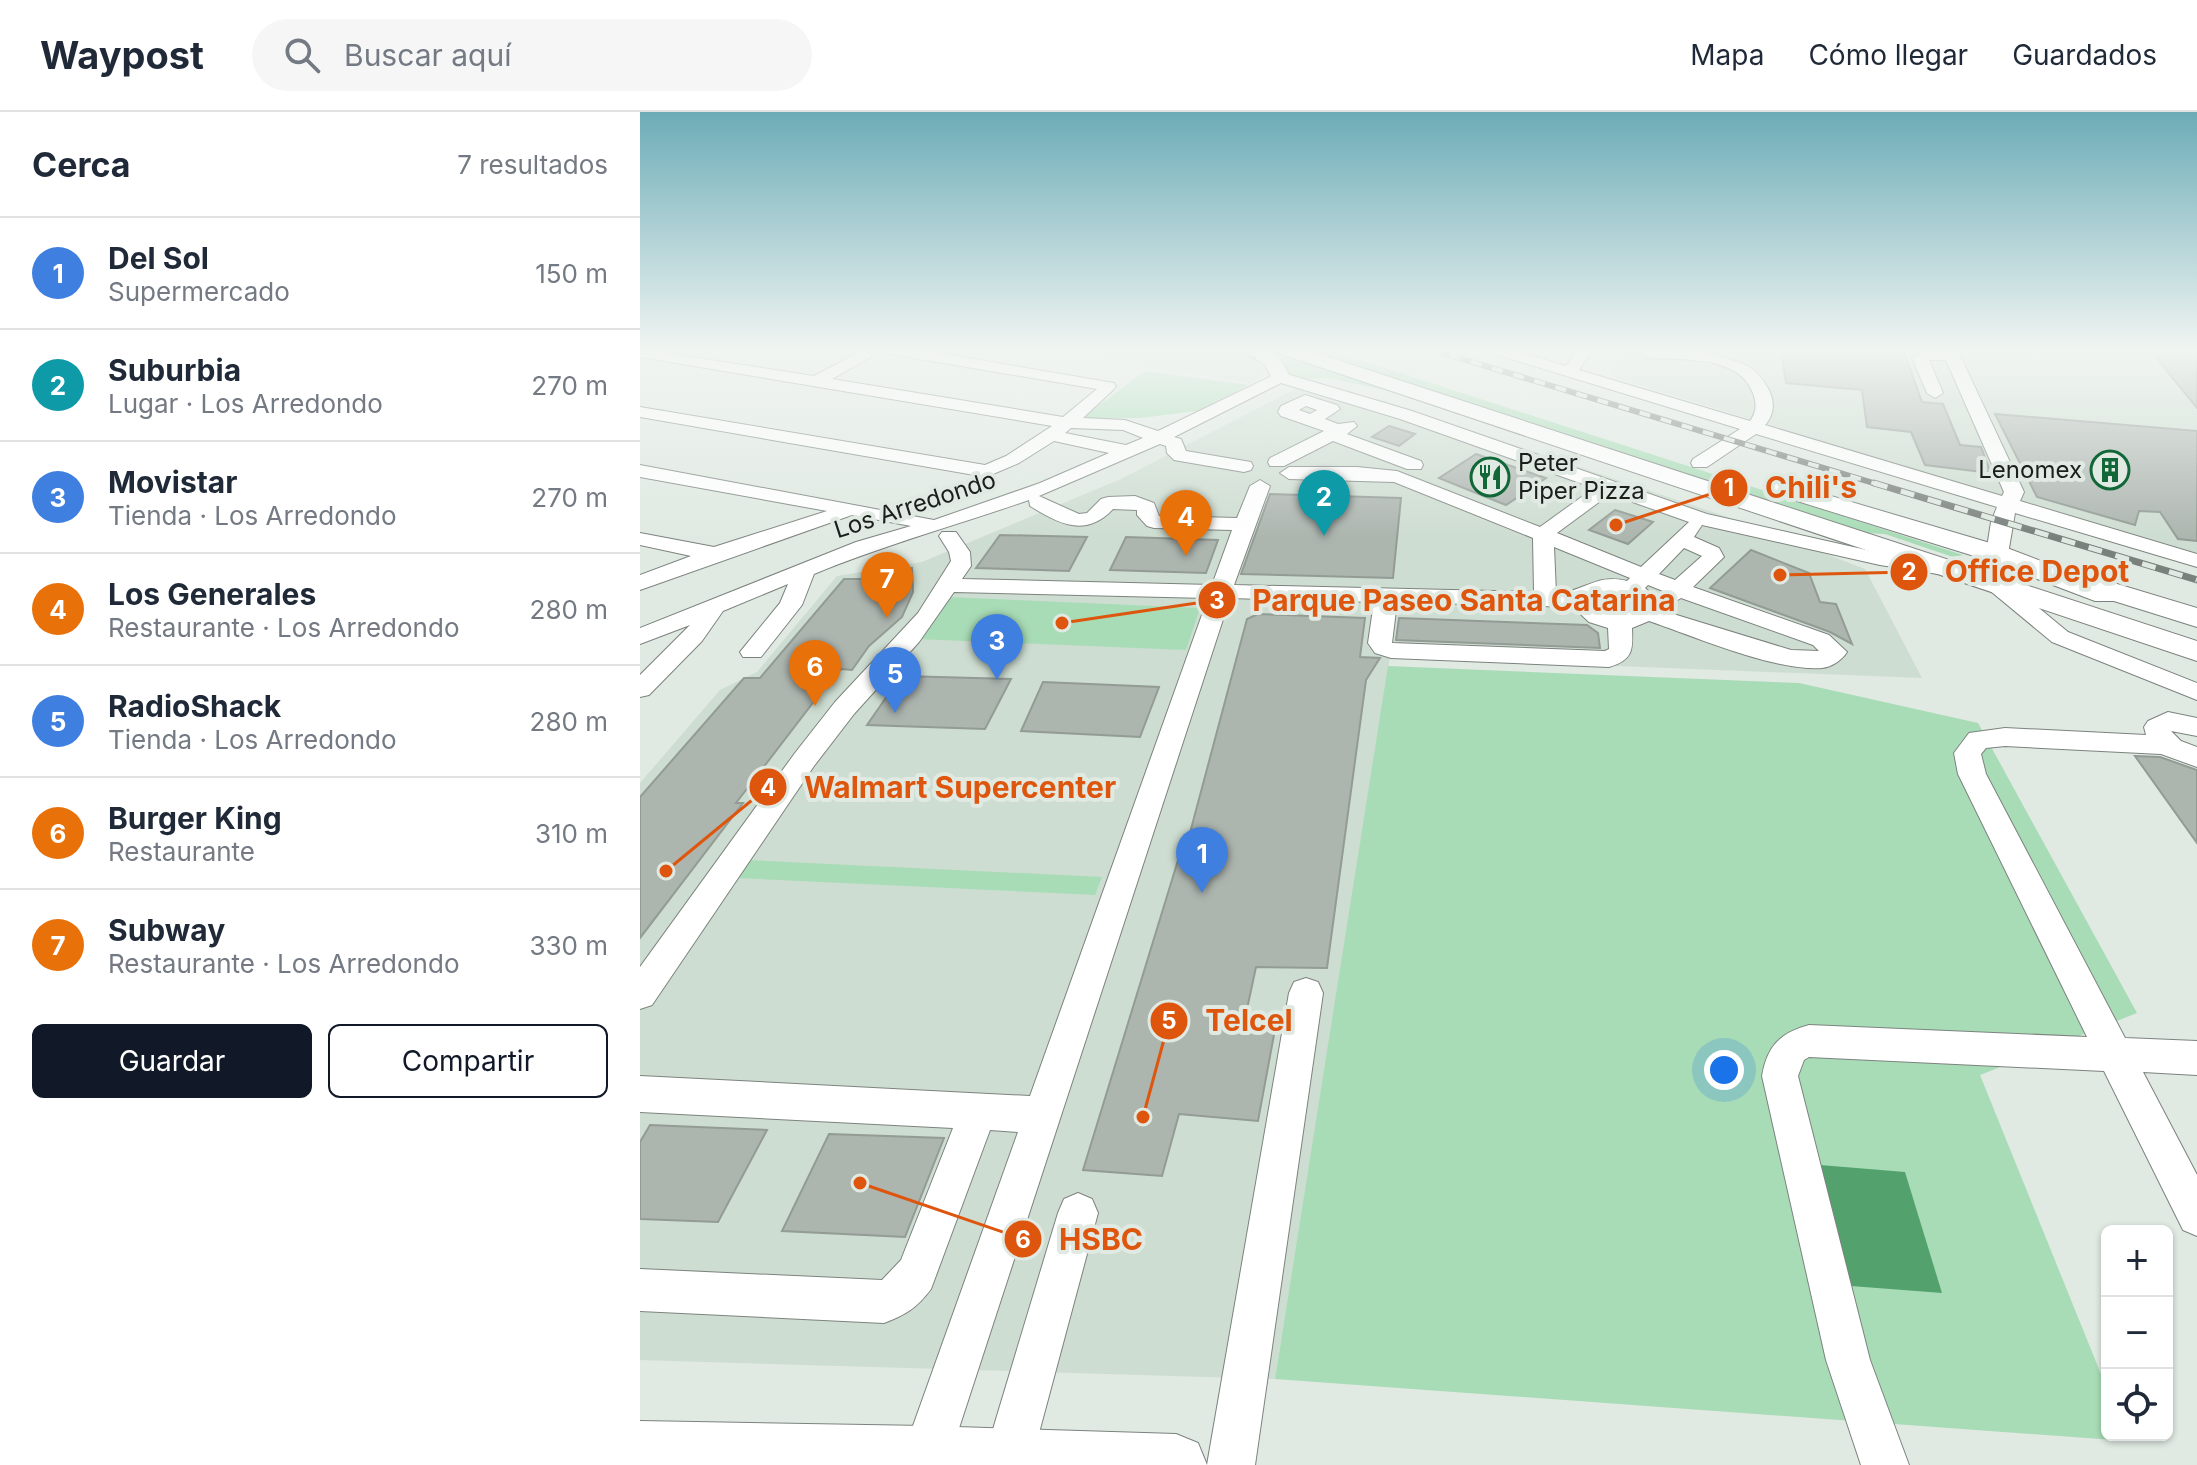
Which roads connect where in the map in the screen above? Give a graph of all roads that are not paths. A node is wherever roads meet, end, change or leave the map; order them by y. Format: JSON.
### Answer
{"nodes":[{"id":1,"x":640,"y":412,"type":"edge"},
{"id":2,"x":922,"y":412,"type":"edge"},
{"id":3,"x":1001,"y":412,"type":"edge"},
{"id":4,"x":1078,"y":412,"type":"edge"},
{"id":5,"x":1223,"y":412,"type":"edge"},
{"id":6,"x":1373,"y":412,"type":"edge"},
{"id":7,"x":1397,"y":412,"type":"edge"},
{"id":8,"x":1478,"y":412,"type":"edge"},
{"id":9,"x":1540,"y":412,"type":"edge"},
{"id":10,"x":1714,"y":412,"type":"edge"},
{"id":11,"x":1734,"y":412,"type":"edge"},
{"id":12,"x":1762,"y":412,"type":"edge"},
{"id":13,"x":1977,"y":412,"type":"edge"},
{"id":14,"x":1310,"y":421,"type":"dead end"},
{"id":15,"x":1065,"y":423,"type":"junction"},
{"id":16,"x":1745,"y":424,"type":"junction"},
{"id":17,"x":1335,"y":432,"type":"junction"},
{"id":18,"x":1049,"y":434,"type":"junction"},
{"id":19,"x":1168,"y":440,"type":"junction"},
{"id":20,"x":1092,"y":445,"type":"junction"},
{"id":21,"x":1137,"y":454,"type":"junction"},
{"id":22,"x":1700,"y":463,"type":"junction"},
{"id":23,"x":1414,"y":465,"type":"dead end"},
{"id":24,"x":1283,"y":467,"type":"junction"},
{"id":25,"x":1241,"y":468,"type":"junction"},
{"id":26,"x":640,"y":471,"type":"edge"},
{"id":27,"x":1072,"y":476,"type":"junction"},
{"id":28,"x":1260,"y":486,"type":"junction"},
{"id":29,"x":1607,"y":487,"type":"junction"},
{"id":30,"x":1037,"y":502,"type":"junction"},
{"id":31,"x":2011,"y":503,"type":"junction"},
{"id":32,"x":849,"y":511,"type":"junction"},
{"id":33,"x":1701,"y":519,"type":"junction"},
{"id":34,"x":1244,"y":524,"type":"junction"},
{"id":35,"x":942,"y":533,"type":"junction"},
{"id":36,"x":1543,"y":534,"type":"junction"},
{"id":37,"x":640,"y":539,"type":"edge"},
{"id":38,"x":1680,"y":539,"type":"junction"},
{"id":39,"x":865,"y":552,"type":"junction"},
{"id":40,"x":715,"y":554,"type":"junction"},
{"id":41,"x":1997,"y":554,"type":"junction"},
{"id":42,"x":2197,"y":561,"type":"edge"},
{"id":43,"x":811,"y":568,"type":"junction"},
{"id":44,"x":1948,"y":569,"type":"junction"},
{"id":45,"x":2049,"y":574,"type":"junction"},
{"id":46,"x":949,"y":581,"type":"junction"},
{"id":47,"x":1638,"y":582,"type":"junction"},
{"id":48,"x":640,"y":583,"type":"edge"},
{"id":49,"x":1996,"y":584,"type":"junction"},
{"id":50,"x":1678,"y":589,"type":"junction"},
{"id":51,"x":1222,"y":592,"type":"junction"},
{"id":52,"x":1386,"y":596,"type":"junction"},
{"id":53,"x":1545,"y":600,"type":"junction"},
{"id":54,"x":1582,"y":600,"type":"junction"},
{"id":55,"x":716,"y":604,"type":"junction"},
{"id":56,"x":1647,"y":610,"type":"junction"},
{"id":57,"x":2197,"y":618,"type":"edge"},
{"id":58,"x":1620,"y":623,"type":"junction"},
{"id":59,"x":2197,"y":627,"type":"edge"},
{"id":60,"x":640,"y":637,"type":"edge"},
{"id":61,"x":2197,"y":651,"type":"edge"},
{"id":62,"x":752,"y":652,"type":"dead end"},
{"id":63,"x":640,"y":689,"type":"edge"},
{"id":64,"x":2197,"y":692,"type":"edge"},
{"id":65,"x":2187,"y":724,"type":"edge"},
{"id":66,"x":2197,"y":757,"type":"edge"},
{"id":67,"x":1306,"y":993,"type":"dead end"},
{"id":68,"x":640,"y":994,"type":"edge"},
{"id":69,"x":2114,"y":1054,"type":"junction"},
{"id":70,"x":2197,"y":1058,"type":"edge"},
{"id":71,"x":640,"y":1094,"type":"edge"},
{"id":72,"x":979,"y":1110,"type":"junction"},
{"id":73,"x":1044,"y":1115,"type":"junction"},
{"id":74,"x":1078,"y":1213,"type":"dead end"},
{"id":75,"x":2197,"y":1216,"type":"edge"},
{"id":76,"x":640,"y":1290,"type":"edge"},
{"id":77,"x":640,"y":1451,"type":"edge"},
{"id":78,"x":1008,"y":1459,"type":"junction"},
{"id":79,"x":925,"y":1460,"type":"edge"},
{"id":80,"x":1176,"y":1465,"type":"edge"},
{"id":81,"x":1231,"y":1465,"type":"edge"},
{"id":82,"x":1885,"y":1465,"type":"edge"}],
"edges":[{"from":1,"to":18,"type":"street"},
{"from":2,"to":18,"type":"street"},
{"from":3,"to":15,"type":"street"},
{"from":4,"to":15,"type":"street"},
{"from":5,"to":19,"type":"street","name":"Los Arredondo"},
{"from":6,"to":17,"type":"street"},
{"from":7,"to":29,"type":"street"},
{"from":8,"to":44,"type":"main road"},
{"from":9,"to":22,"type":"main road"},
{"from":10,"to":16,"type":"street"},
{"from":11,"to":16,"type":"street"},
{"from":12,"to":16,"type":"street"},
{"from":13,"to":31,"type":"street"},
{"from":14,"to":17,"type":"street"},
{"from":15,"to":18,"type":"street"},
{"from":15,"to":19,"type":"street"},
{"from":16,"to":22,"type":"street"},
{"from":16,"to":31,"type":"street"},
{"from":17,"to":23,"type":"street"},
{"from":17,"to":24,"type":"street"},
{"from":18,"to":20,"type":"street"},
{"from":19,"to":21,"type":"street","name":"Los Arredondo"},
{"from":19,"to":25,"type":"street"},
{"from":20,"to":21,"type":"street"},
{"from":20,"to":27,"type":"street"},
{"from":21,"to":25,"type":"street"},
{"from":21,"to":27,"type":"street","name":"Los Arredondo"},
{"from":21,"to":30,"type":"street","name":"Los Arredondo"},
{"from":22,"to":41,"type":"main road"},
{"from":24,"to":25,"type":"street"},
{"from":24,"to":28,"type":"street"},
{"from":24,"to":36,"type":"street"},
{"from":25,"to":28,"type":"street"},
{"from":26,"to":32,"type":"street"},
{"from":27,"to":35,"type":"street","name":"Los Arredondo"},
{"from":28,"to":34,"type":"street"},
{"from":29,"to":33,"type":"street"},
{"from":29,"to":36,"type":"street"},
{"from":30,"to":34,"type":"street"},
{"from":30,"to":35,"type":"street","name":"Los Arredondo"},
{"from":31,"to":41,"type":"street"},
{"from":31,"to":42,"type":"street"},
{"from":32,"to":35,"type":"street"},
{"from":32,"to":39,"type":"street"},
{"from":32,"to":40,"type":"street"},
{"from":33,"to":38,"type":"street"},
{"from":33,"to":44,"type":"street"},
{"from":34,"to":51,"type":"street"},
{"from":35,"to":39,"type":"street","name":"Los Arredondo"},
{"from":35,"to":46,"type":"street"},
{"from":36,"to":47,"type":"street"},
{"from":36,"to":53,"type":"street"},
{"from":37,"to":40,"type":"street"},
{"from":38,"to":47,"type":"street"},
{"from":38,"to":50,"type":"street"},
{"from":39,"to":43,"type":"street","name":"Los Arredondo"},
{"from":40,"to":48,"type":"street"},
{"from":41,"to":45,"type":"main road"},
{"from":43,"to":55,"type":"street","name":"Los Arredondo"},
{"from":43,"to":62,"type":"street"},
{"from":44,"to":49,"type":"main road"},
{"from":45,"to":57,"type":"main road"},
{"from":45,"to":59,"type":"main road"},
{"from":46,"to":51,"type":"street"},
{"from":46,"to":68,"type":"street"},
{"from":47,"to":50,"type":"street"},
{"from":47,"to":54,"type":"street"},
{"from":47,"to":56,"type":"street"},
{"from":49,"to":61,"type":"main road"},
{"from":49,"to":64,"type":"street"},
{"from":50,"to":56,"type":"street"},
{"from":50,"to":56,"type":"street"},
{"from":51,"to":52,"type":"street"},
{"from":51,"to":73,"type":"street"},
{"from":52,"to":53,"type":"street"},
{"from":52,"to":58,"type":"street"},
{"from":53,"to":54,"type":"street"},
{"from":54,"to":58,"type":"street"},
{"from":55,"to":60,"type":"street","name":"Los Arredondo"},
{"from":55,"to":63,"type":"street"},
{"from":56,"to":58,"type":"street"},
{"from":65,"to":66,"type":"street"},
{"from":65,"to":69,"type":"street"},
{"from":67,"to":81,"type":"street"},
{"from":69,"to":70,"type":"street"},
{"from":69,"to":75,"type":"street"},
{"from":69,"to":82,"type":"street"},
{"from":71,"to":72,"type":"street"},
{"from":72,"to":73,"type":"street"},
{"from":72,"to":76,"type":"street"},
{"from":73,"to":79,"type":"street"},
{"from":74,"to":78,"type":"street"},
{"from":77,"to":79,"type":"main road"},
{"from":78,"to":79,"type":"main road"},
{"from":78,"to":80,"type":"main road"}]}
